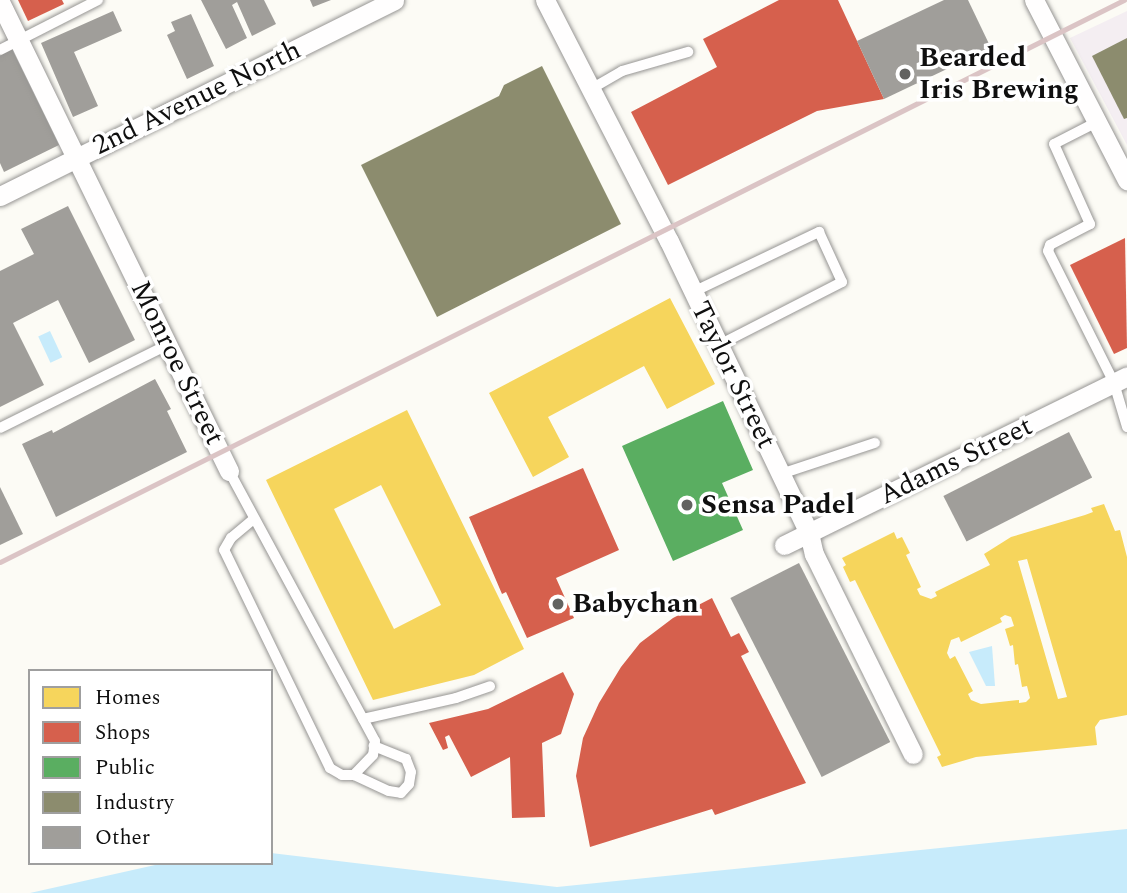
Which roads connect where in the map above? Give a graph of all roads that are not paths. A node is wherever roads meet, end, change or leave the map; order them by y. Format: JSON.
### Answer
{"nodes":[{"id":1,"x":98,"y":0,"type":"edge"},
{"id":2,"x":394,"y":0,"type":"edge"},
{"id":3,"x":545,"y":0,"type":"edge"},
{"id":4,"x":1034,"y":0,"type":"edge"},
{"id":5,"x":0,"y":2,"type":"edge"},
{"id":6,"x":19,"y":40,"type":"junction"},
{"id":7,"x":0,"y":50,"type":"edge"},
{"id":8,"x":688,"y":52,"type":"dead end"},
{"id":9,"x":591,"y":89,"type":"junction"},
{"id":10,"x":1097,"y":122,"type":"junction"},
{"id":11,"x":76,"y":158,"type":"junction"},
{"id":12,"x":1127,"y":180,"type":"edge"},
{"id":13,"x":0,"y":196,"type":"edge"},
{"id":14,"x":693,"y":292,"type":"junction"},
{"id":15,"x":169,"y":343,"type":"junction"},
{"id":16,"x":719,"y":345,"type":"junction"},
{"id":17,"x":1120,"y":380,"type":"edge"},
{"id":18,"x":1127,"y":427,"type":"edge"},
{"id":19,"x":0,"y":428,"type":"edge"},
{"id":20,"x":875,"y":443,"type":"dead end"},
{"id":21,"x":229,"y":471,"type":"joint"},
{"id":22,"x":781,"y":474,"type":"junction"},
{"id":23,"x":254,"y":519,"type":"junction"},
{"id":24,"x":809,"y":533,"type":"junction"},
{"id":25,"x":784,"y":545,"type":"dead end"},
{"id":26,"x":490,"y":686,"type":"dead end"},
{"id":27,"x":363,"y":719,"type":"junction"},
{"id":28,"x":374,"y":746,"type":"junction"},
{"id":29,"x":913,"y":754,"type":"dead end"},
{"id":30,"x":354,"y":775,"type":"junction"}],
"edges":[{"from":1,"to":6,"type":"lane"},
{"from":2,"to":11,"type":"street","name":"2nd Avenue North"},
{"from":3,"to":9,"type":"street","name":"Taylor Street"},
{"from":4,"to":10,"type":"street"},
{"from":5,"to":6,"type":"street","name":"Monroe Street"},
{"from":6,"to":7,"type":"lane"},
{"from":6,"to":11,"type":"street","name":"Monroe Street"},
{"from":8,"to":9,"type":"lane"},
{"from":9,"to":14,"type":"street","name":"Taylor Street"},
{"from":10,"to":12,"type":"street"},
{"from":10,"to":17,"type":"lane"},
{"from":11,"to":13,"type":"street","name":"2nd Avenue North"},
{"from":11,"to":15,"type":"street","name":"Monroe Street"},
{"from":14,"to":16,"type":"street","name":"Taylor Street"},
{"from":14,"to":16,"type":"lane"},
{"from":15,"to":19,"type":"lane"},
{"from":15,"to":21,"type":"street","name":"Monroe Street"},
{"from":16,"to":22,"type":"street","name":"Taylor Street"},
{"from":17,"to":18,"type":"lane"},
{"from":17,"to":24,"type":"street","name":"Adams Street"},
{"from":20,"to":22,"type":"lane"},
{"from":21,"to":23,"type":"lane","name":"Monroe Street"},
{"from":22,"to":24,"type":"street","name":"Taylor Street"},
{"from":23,"to":27,"type":"lane","name":"Monroe Street"},
{"from":23,"to":30,"type":"lane"},
{"from":24,"to":25,"type":"street","name":"Adams Street"},
{"from":24,"to":29,"type":"street","name":"Taylor Street"},
{"from":26,"to":27,"type":"lane"},
{"from":27,"to":28,"type":"lane","name":"Monroe Street"},
{"from":28,"to":30,"type":"lane"},
{"from":28,"to":30,"type":"lane"}]}
